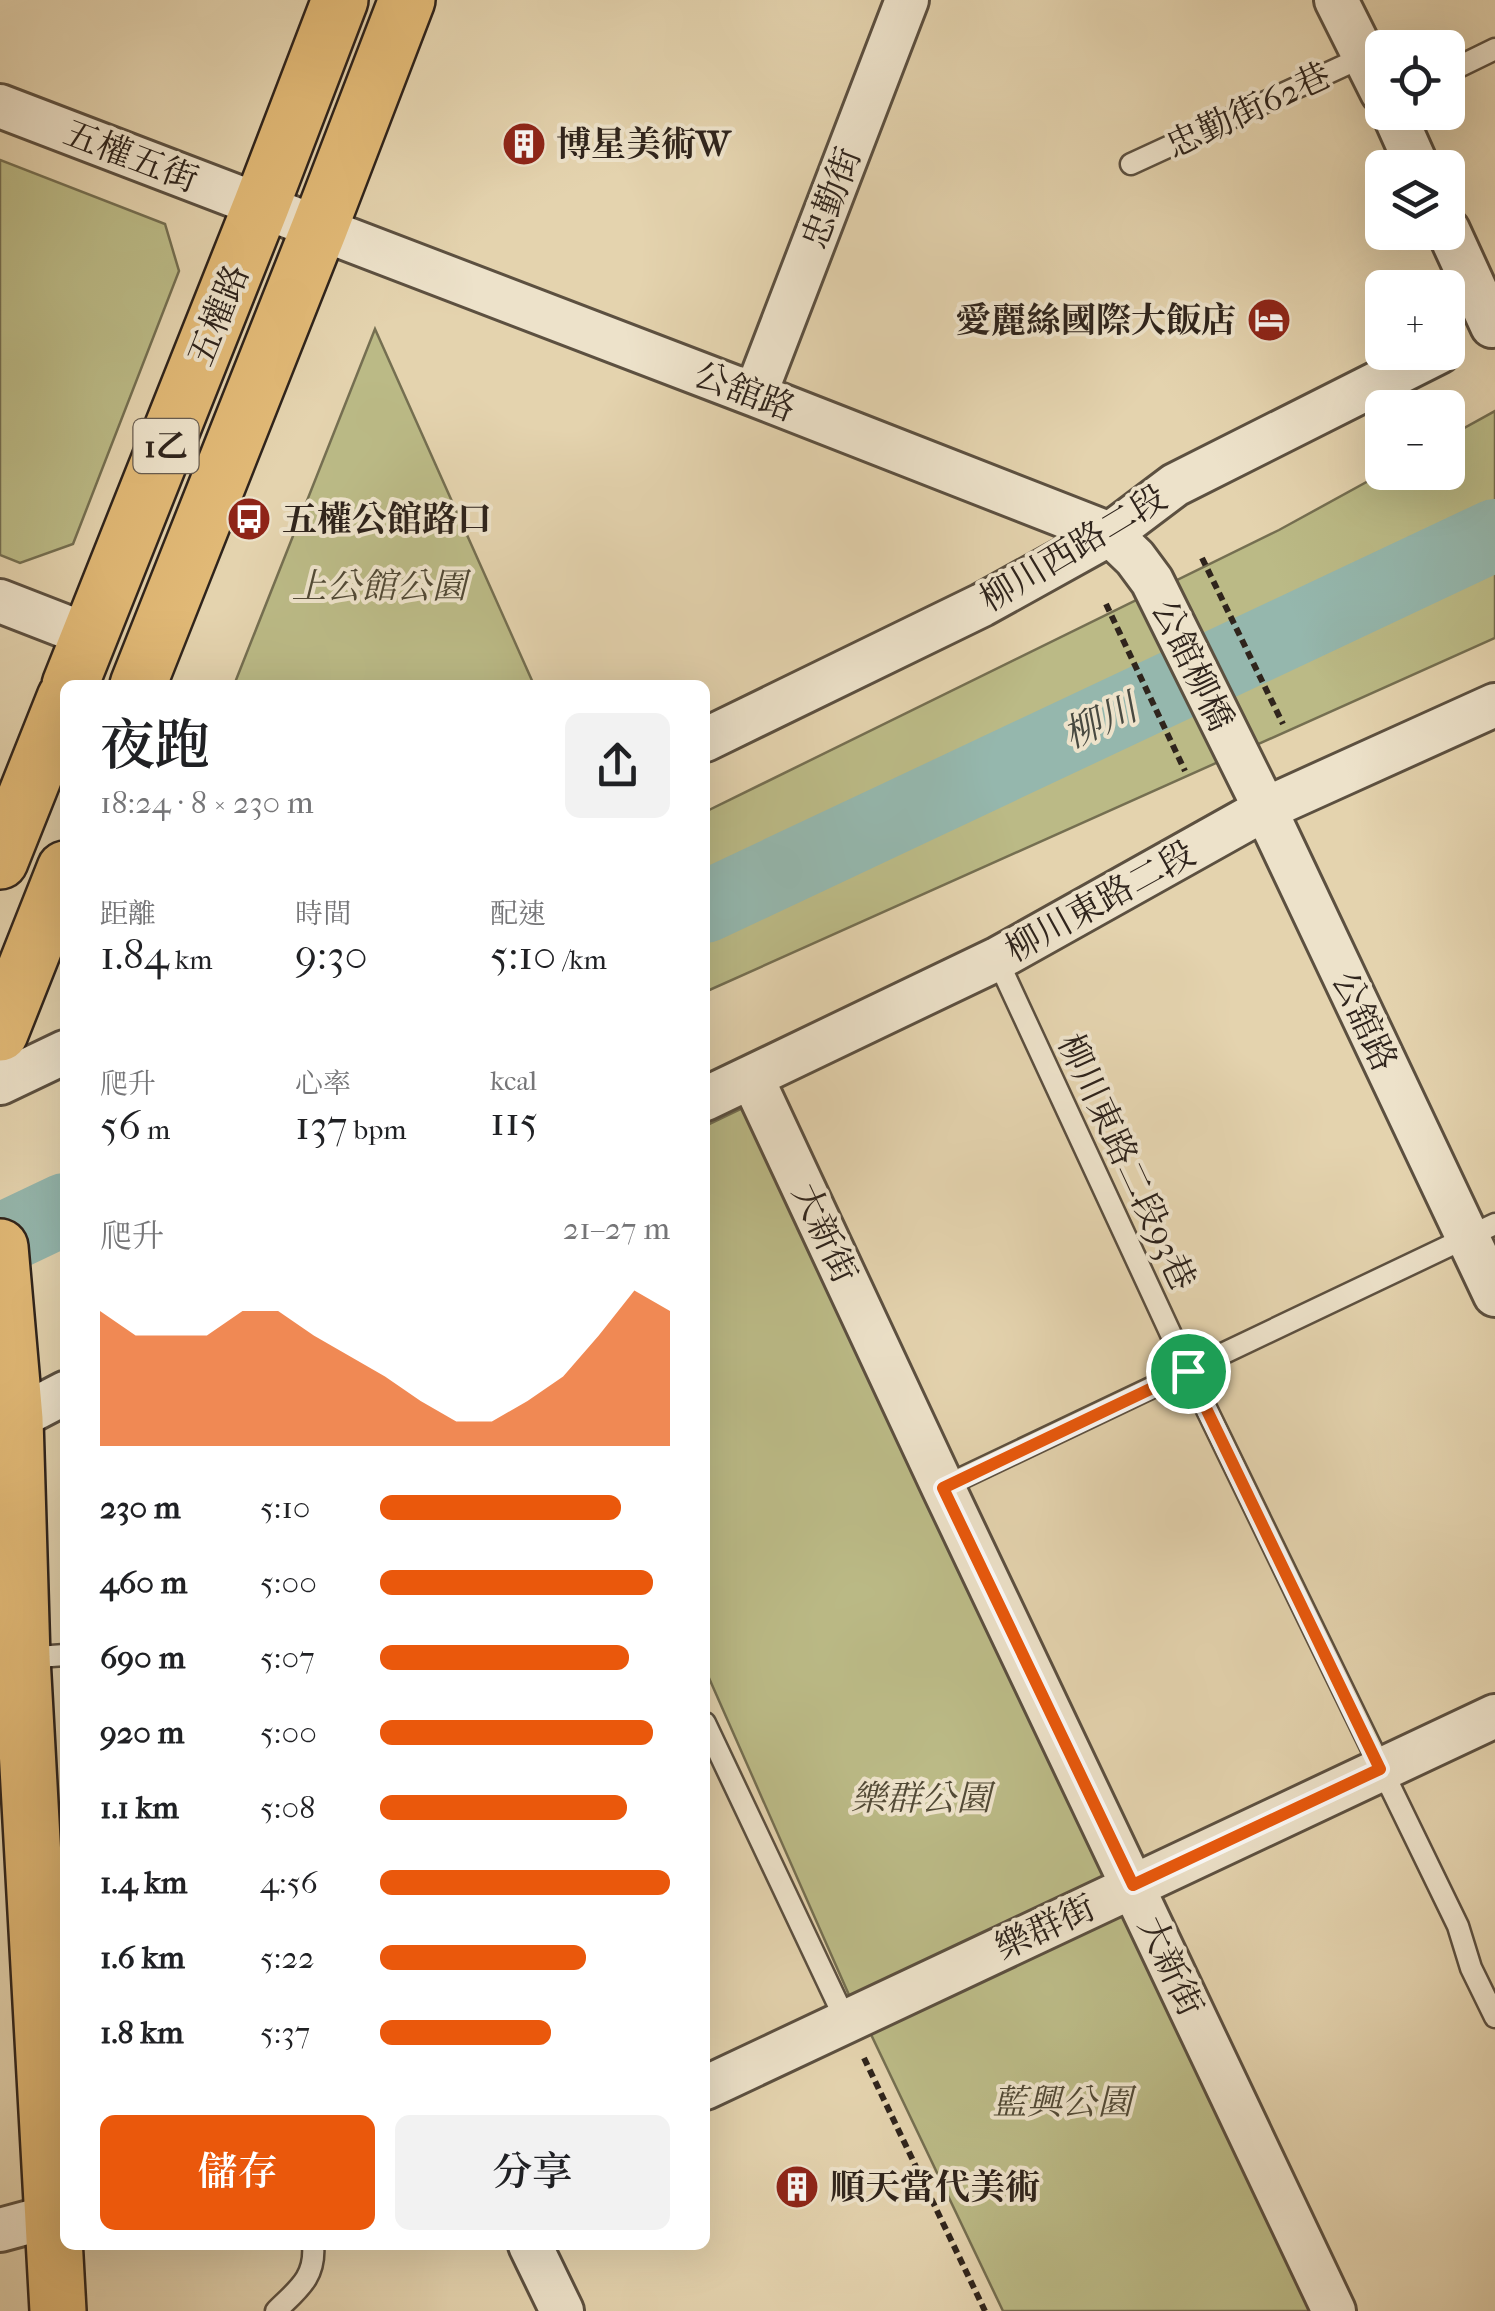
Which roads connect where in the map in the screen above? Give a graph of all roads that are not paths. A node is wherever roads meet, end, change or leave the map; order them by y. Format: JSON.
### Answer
{"nodes":[{"id":1,"x":340,"y":0,"type":"edge"},
{"id":2,"x":407,"y":0,"type":"edge"},
{"id":3,"x":908,"y":0,"type":"edge"},
{"id":4,"x":1336,"y":0,"type":"edge"},
{"id":5,"x":1495,"y":49,"type":"edge"},
{"id":6,"x":1365,"y":56,"type":"edge"},
{"id":7,"x":1465,"y":64,"type":"edge"},
{"id":8,"x":1365,"y":77,"type":"edge"},
{"id":9,"x":0,"y":106,"type":"edge"},
{"id":10,"x":1131,"y":164,"type":"dead end"},
{"id":11,"x":262,"y":206,"type":"junction"},
{"id":12,"x":319,"y":229,"type":"junction"},
{"id":13,"x":1458,"y":250,"type":"edge"},
{"id":14,"x":1494,"y":325,"type":"edge"},
{"id":15,"x":1465,"y":340,"type":"edge"},
{"id":16,"x":1404,"y":370,"type":"edge"},
{"id":17,"x":755,"y":395,"type":"junction"},
{"id":18,"x":1110,"y":534,"type":"junction"},
{"id":19,"x":1152,"y":582,"type":"joint"},
{"id":20,"x":0,"y":600,"type":"edge"},
{"id":21,"x":80,"y":660,"type":"edge"},
{"id":22,"x":140,"y":680,"type":"edge"},
{"id":23,"x":1495,"y":705,"type":"edge"},
{"id":24,"x":60,"y":711,"type":"edge"},
{"id":25,"x":710,"y":738,"type":"edge"},
{"id":26,"x":1234,"y":748,"type":"joint"},
{"id":27,"x":1265,"y":809,"type":"junction"},
{"id":28,"x":0,"y":862,"type":"edge"},
{"id":29,"x":60,"y":882,"type":"edge"},
{"id":30,"x":997,"y":960,"type":"junction"},
{"id":31,"x":0,"y":1033,"type":"edge"},
{"id":32,"x":60,"y":1054,"type":"edge"},
{"id":33,"x":752,"y":1078,"type":"junction"},
{"id":34,"x":0,"y":1083,"type":"edge"},
{"id":35,"x":710,"y":1097,"type":"edge"},
{"id":36,"x":1481,"y":1230,"type":"edge"},
{"id":37,"x":0,"y":1248,"type":"edge"},
{"id":38,"x":1495,"y":1295,"type":"edge"},
{"id":39,"x":1188,"y":1371,"type":"junction"},
{"id":40,"x":60,"y":1395,"type":"edge"},
{"id":41,"x":8,"y":1423,"type":"edge"},
{"id":42,"x":943,"y":1488,"type":"junction"},
{"id":43,"x":43,"y":1657,"type":"edge"},
{"id":44,"x":1495,"y":1716,"type":"edge"},
{"id":45,"x":710,"y":1734,"type":"edge"},
{"id":46,"x":1380,"y":1769,"type":"junction"},
{"id":47,"x":1133,"y":1885,"type":"junction"},
{"id":48,"x":1495,"y":2017,"type":"edge"},
{"id":49,"x":846,"y":2021,"type":"junction"},
{"id":50,"x":710,"y":2086,"type":"edge"},
{"id":51,"x":58,"y":2215,"type":"edge"},
{"id":52,"x":0,"y":2230,"type":"edge"},
{"id":53,"x":313,"y":2250,"type":"edge"},
{"id":54,"x":532,"y":2250,"type":"edge"},
{"id":55,"x":58,"y":2311,"type":"edge"},
{"id":56,"x":276,"y":2311,"type":"edge"},
{"id":57,"x":562,"y":2311,"type":"edge"},
{"id":58,"x":1334,"y":2311,"type":"edge"}],
"edges":[{"from":1,"to":11,"type":"main road","name":"五權路","number":"1乙"},
{"from":2,"to":12,"type":"main road","name":"五權路","number":"1乙"},
{"from":3,"to":17,"type":"street","name":"忠勤街"},
{"from":4,"to":6,"type":"street","name":"忠勤街62巷"},
{"from":5,"to":7,"type":"lane"},
{"from":8,"to":10,"type":"lane","name":"忠勤街62巷"},
{"from":9,"to":11,"type":"street","name":"五權五街"},
{"from":11,"to":12,"type":"street","name":"五權五街"},
{"from":11,"to":21,"type":"main road","name":"五權路","number":"1乙"},
{"from":12,"to":17,"type":"street","name":"公舘路"},
{"from":12,"to":22,"type":"main road","name":"五權路","number":"1乙"},
{"from":13,"to":14,"type":"street"},
{"from":14,"to":15,"type":"street"},
{"from":16,"to":18,"type":"street","name":"柳川西路二段"},
{"from":17,"to":18,"type":"street","name":"公舘路"},
{"from":18,"to":19,"type":"street","name":"公舘路"},
{"from":18,"to":25,"type":"street","name":"柳川西路二段"},
{"from":19,"to":26,"type":"street","name":"公館柳橋"},
{"from":20,"to":21,"type":"street"},
{"from":23,"to":27,"type":"street","name":"柳川東路二段"},
{"from":24,"to":28,"type":"main road"},
{"from":26,"to":27,"type":"street","name":"公舘路"},
{"from":27,"to":30,"type":"street","name":"柳川東路二段"},
{"from":27,"to":36,"type":"street","name":"公舘路"},
{"from":29,"to":31,"type":"main road"},
{"from":30,"to":33,"type":"street","name":"柳川東路二段"},
{"from":30,"to":39,"type":"lane","name":"柳川東路二段93巷"},
{"from":32,"to":34,"type":"street"},
{"from":33,"to":35,"type":"street","name":"柳川東路二段"},
{"from":33,"to":42,"type":"street","name":"大新街"},
{"from":36,"to":38,"type":"street","name":"公舘路"},
{"from":36,"to":39,"type":"lane"},
{"from":37,"to":41,"type":"main road"},
{"from":39,"to":42,"type":"lane"},
{"from":39,"to":46,"type":"lane","name":"柳川東路二段93巷"},
{"from":40,"to":41,"type":"street"},
{"from":41,"to":43,"type":"main road"},
{"from":42,"to":47,"type":"street","name":"大新街"},
{"from":43,"to":51,"type":"main road"},
{"from":44,"to":46,"type":"street","name":"樂群街"},
{"from":45,"to":49,"type":"lane"},
{"from":46,"to":47,"type":"street","name":"樂群街"},
{"from":46,"to":48,"type":"lane","name":"柳川東路二段93巷"},
{"from":47,"to":49,"type":"street","name":"樂群街"},
{"from":47,"to":58,"type":"street","name":"大新街"},
{"from":49,"to":50,"type":"street","name":"樂群街"},
{"from":51,"to":52,"type":"street"},
{"from":51,"to":55,"type":"main road"},
{"from":53,"to":56,"type":"lane"},
{"from":54,"to":57,"type":"street"}]}
